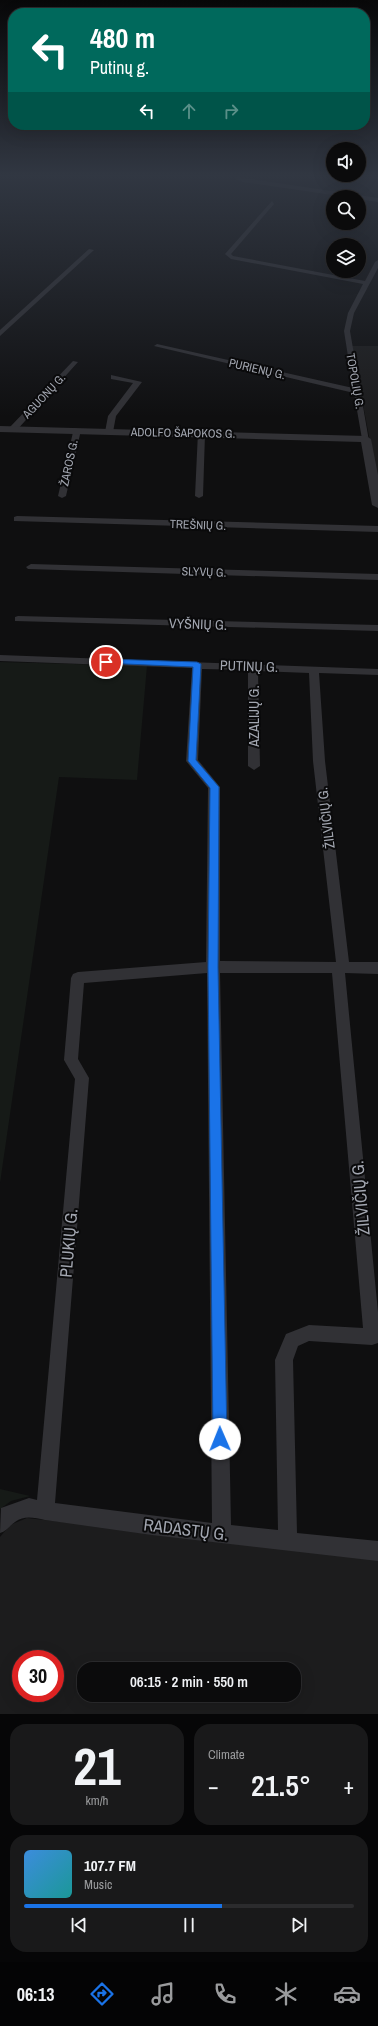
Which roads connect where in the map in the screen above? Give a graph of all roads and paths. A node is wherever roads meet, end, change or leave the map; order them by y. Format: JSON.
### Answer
{"nodes":[{"id":1,"x":83,"y":257,"type":"edge"},
{"id":2,"x":231,"y":257,"type":"edge"},
{"id":3,"x":378,"y":262,"type":"edge"},
{"id":4,"x":367,"y":283,"type":"junction"},
{"id":5,"x":0,"y":326,"type":"edge"},
{"id":6,"x":8,"y":327,"type":"junction"},
{"id":7,"x":0,"y":334,"type":"edge"},
{"id":8,"x":157,"y":346,"type":"dead end"},
{"id":9,"x":75,"y":362,"type":"dead end"},
{"id":10,"x":114,"y":377,"type":"dead end"},
{"id":11,"x":357,"y":391,"type":"junction"},
{"id":12,"x":0,"y":429,"type":"edge"},
{"id":13,"x":13,"y":429,"type":"junction"},
{"id":14,"x":77,"y":430,"type":"junction"},
{"id":15,"x":109,"y":432,"type":"junction"},
{"id":16,"x":201,"y":434,"type":"junction"},
{"id":17,"x":366,"y":439,"type":"junction"},
{"id":18,"x":62,"y":496,"type":"dead end"},
{"id":19,"x":199,"y":496,"type":"dead end"},
{"id":20,"x":378,"y":506,"type":"edge"},
{"id":21,"x":17,"y":519,"type":"dead end"},
{"id":22,"x":378,"y":530,"type":"edge"},
{"id":23,"x":31,"y":567,"type":"dead end"},
{"id":24,"x":378,"y":576,"type":"edge"},
{"id":25,"x":18,"y":619,"type":"dead end"},
{"id":26,"x":378,"y":628,"type":"edge"},
{"id":27,"x":0,"y":658,"type":"edge"},
{"id":28,"x":197,"y":664,"type":"junction"},
{"id":29,"x":254,"y":667,"type":"junction"},
{"id":30,"x":314,"y":669,"type":"junction"},
{"id":31,"x":378,"y":672,"type":"edge"},
{"id":32,"x":254,"y":766,"type":"dead end"},
{"id":33,"x":213,"y":967,"type":"junction"},
{"id":34,"x":341,"y":967,"type":"junction"},
{"id":35,"x":378,"y":968,"type":"edge"},
{"id":36,"x":45,"y":1511,"type":"junction"},
{"id":37,"x":0,"y":1524,"type":"edge"},
{"id":38,"x":222,"y":1534,"type":"junction"},
{"id":39,"x":288,"y":1541,"type":"junction"},
{"id":40,"x":378,"y":1551,"type":"edge"}],
"edges":[{"from":1,"to":6,"type":"street"},
{"from":2,"to":4,"type":"street"},
{"from":3,"to":4,"type":"street","name":"TOPOLIŲ G."},
{"from":4,"to":11,"type":"street","name":"TOPOLIŲ G."},
{"from":5,"to":6,"type":"street"},
{"from":6,"to":7,"type":"street"},
{"from":8,"to":11,"type":"street","name":"PURIENŲ G."},
{"from":9,"to":13,"type":"street","name":"AGUONŲ G."},
{"from":10,"to":15,"type":"street"},
{"from":11,"to":17,"type":"street","name":"TOPOLIŲ G."},
{"from":12,"to":13,"type":"street","name":"ADOLFO ŠAPOKOS G."},
{"from":13,"to":14,"type":"street","name":"ADOLFO ŠAPOKOS G."},
{"from":14,"to":15,"type":"street","name":"ADOLFO ŠAPOKOS G."},
{"from":14,"to":18,"type":"street","name":"ŽAROS G."},
{"from":15,"to":16,"type":"street","name":"ADOLFO ŠAPOKOS G."},
{"from":16,"to":17,"type":"street","name":"ADOLFO ŠAPOKOS G."},
{"from":16,"to":19,"type":"street"},
{"from":17,"to":20,"type":"street","name":"TOPOLIŲ G."},
{"from":21,"to":22,"type":"street","name":"TREŠNIŲ G."},
{"from":23,"to":24,"type":"street","name":"SLYVŲ G."},
{"from":25,"to":26,"type":"street","name":"VYŠNIŲ G."},
{"from":27,"to":28,"type":"street","name":"PUTINŲ G."},
{"from":28,"to":29,"type":"street","name":"PUTINŲ G."},
{"from":28,"to":33,"type":"street"},
{"from":29,"to":30,"type":"street","name":"PUTINŲ G."},
{"from":29,"to":32,"type":"street","name":"AZALIJŲ G."},
{"from":30,"to":31,"type":"street","name":"PUTINŲ G."},
{"from":30,"to":34,"type":"street","name":"ŽILVIČIŲ G."},
{"from":33,"to":34,"type":"street"},
{"from":33,"to":36,"type":"street","name":"PLUKIŲ G."},
{"from":33,"to":38,"type":"street"},
{"from":34,"to":35,"type":"street"},
{"from":34,"to":39,"type":"street","name":"ŽILVIČIŲ G."},
{"from":36,"to":37,"type":"street","name":"RADASTŲ G."},
{"from":36,"to":38,"type":"street","name":"RADASTŲ G."},
{"from":38,"to":39,"type":"street","name":"RADASTŲ G."},
{"from":39,"to":40,"type":"street","name":"RADASTŲ G."}]}
